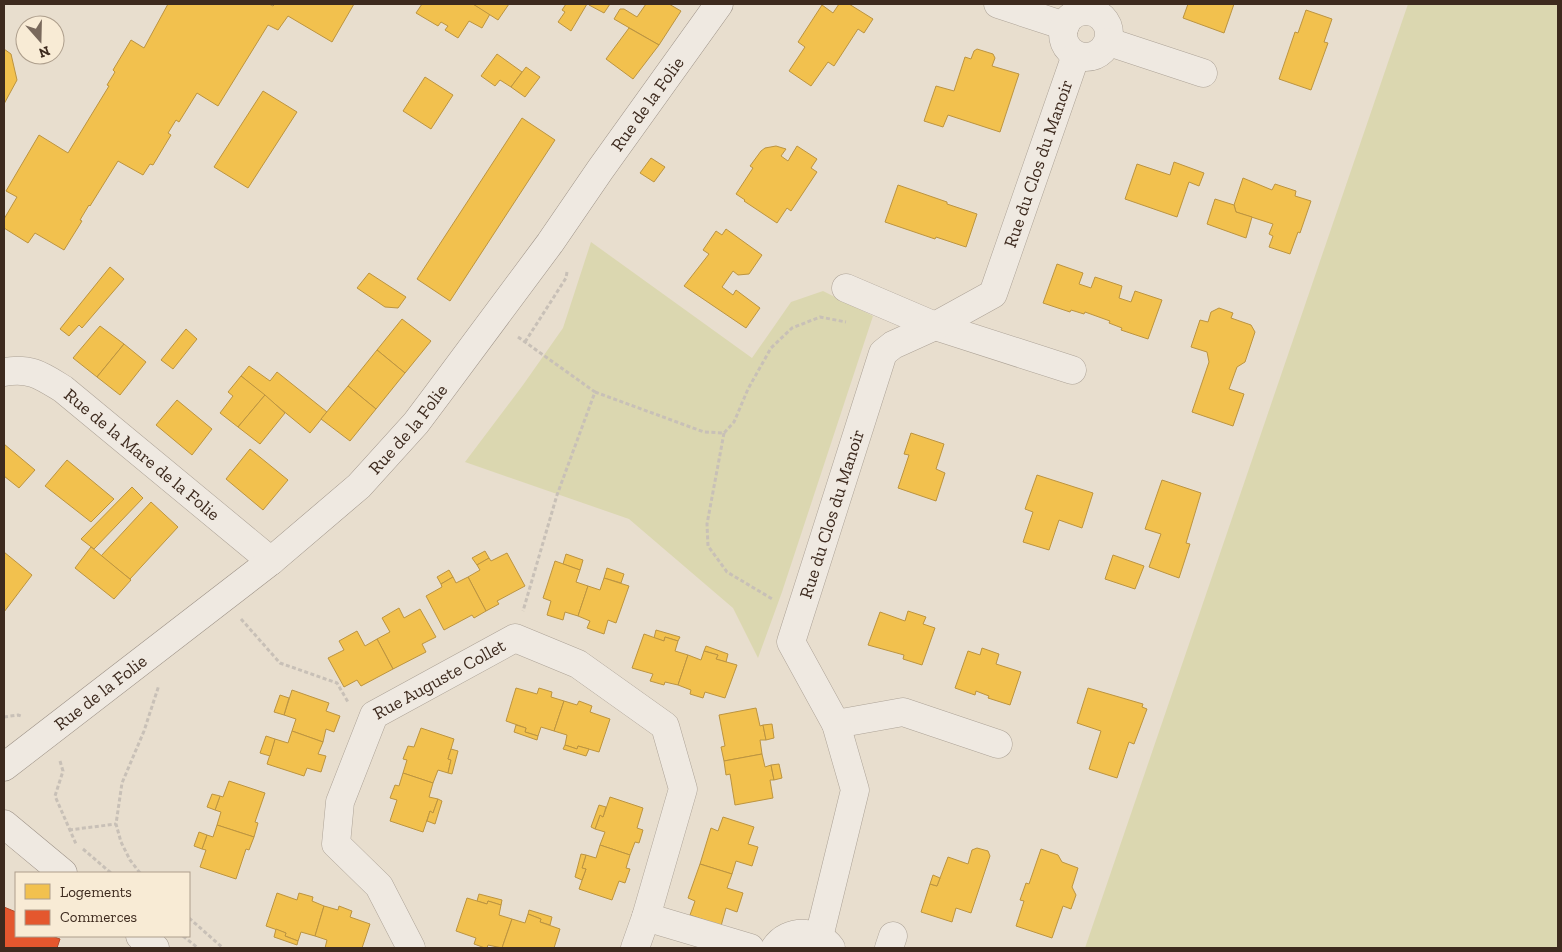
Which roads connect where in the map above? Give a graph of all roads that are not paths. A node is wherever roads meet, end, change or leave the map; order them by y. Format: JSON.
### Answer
{"nodes":[{"id":1,"x":720,"y":4,"type":"edge"},
{"id":2,"x":998,"y":4,"type":"edge"},
{"id":3,"x":1092,"y":8,"type":"edge"},
{"id":4,"x":1065,"y":26,"type":"junction"},
{"id":5,"x":1109,"y":42,"type":"junction"},
{"id":6,"x":1076,"y":55,"type":"junction"},
{"id":7,"x":1203,"y":73,"type":"dead end"},
{"id":8,"x":846,"y":288,"type":"dead end"},
{"id":9,"x":935,"y":326,"type":"junction"},
{"id":10,"x":1072,"y":370,"type":"dead end"},
{"id":11,"x":4,"y":372,"type":"edge"},
{"id":12,"x":271,"y":561,"type":"junction"},
{"id":13,"x":836,"y":724,"type":"junction"},
{"id":14,"x":998,"y":744,"type":"dead end"},
{"id":15,"x":4,"y":767,"type":"edge"},
{"id":16,"x":4,"y":824,"type":"edge"},
{"id":17,"x":63,"y":872,"type":"edge"},
{"id":18,"x":646,"y":917,"type":"junction"},
{"id":19,"x":141,"y":937,"type":"edge"},
{"id":20,"x":825,"y":943,"type":"edge"},
{"id":21,"x":155,"y":948,"type":"edge"},
{"id":22,"x":411,"y":948,"type":"edge"},
{"id":23,"x":635,"y":948,"type":"edge"},
{"id":24,"x":750,"y":948,"type":"edge"},
{"id":25,"x":775,"y":948,"type":"edge"}],
"edges":[{"from":1,"to":12,"type":"street","name":"Rue de la Folie"},
{"from":2,"to":4,"type":"street"},
{"from":3,"to":4,"type":"street"},
{"from":3,"to":5,"type":"street"},
{"from":4,"to":6,"type":"street"},
{"from":5,"to":6,"type":"street"},
{"from":5,"to":7,"type":"street"},
{"from":6,"to":9,"type":"street","name":"Rue du Clos du Manoir"},
{"from":8,"to":9,"type":"street"},
{"from":9,"to":10,"type":"street"},
{"from":9,"to":13,"type":"street","name":"Rue du Clos du Manoir"},
{"from":11,"to":12,"type":"street","name":"Rue de la Mare de la Folie"},
{"from":12,"to":15,"type":"street","name":"Rue de la Folie"},
{"from":13,"to":14,"type":"street"},
{"from":13,"to":20,"type":"street","name":"Rue du Clos du Manoir"},
{"from":16,"to":17,"type":"street"},
{"from":18,"to":22,"type":"street","name":"Rue Auguste Collet"},
{"from":18,"to":23,"type":"street","name":"Rue Auguste Collet"},
{"from":18,"to":24,"type":"street"},
{"from":19,"to":21,"type":"street"},
{"from":20,"to":25,"type":"street","name":"Rue du Clos du Manoir"}]}
